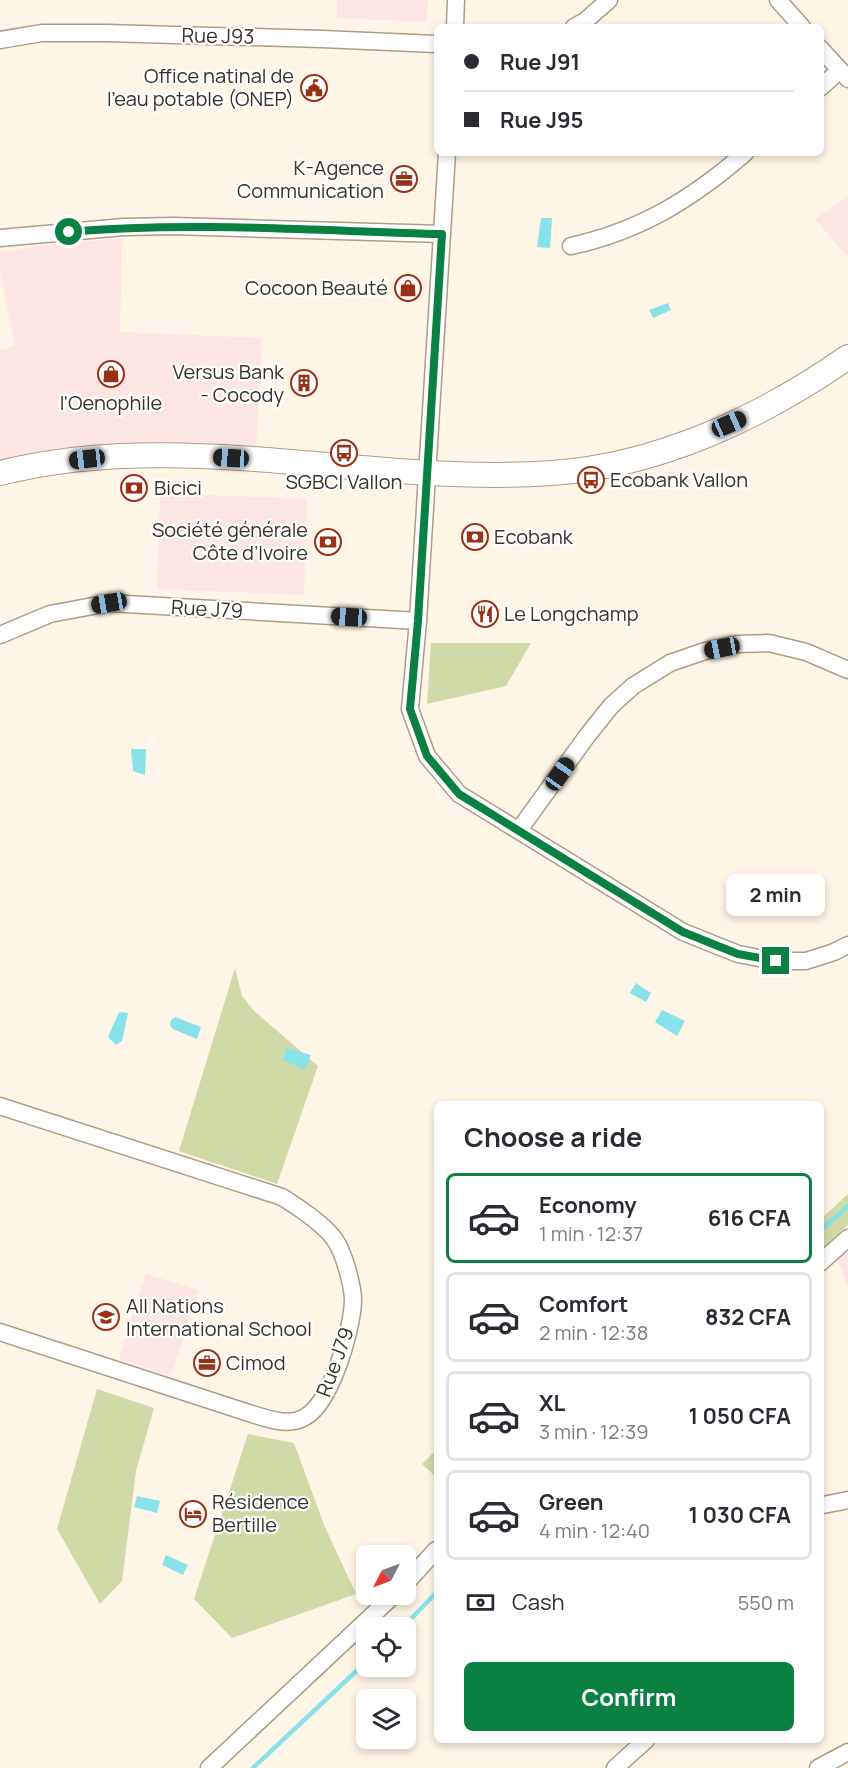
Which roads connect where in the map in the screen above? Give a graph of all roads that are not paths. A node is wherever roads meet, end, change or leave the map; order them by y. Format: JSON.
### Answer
{"nodes":[{"id":1,"x":456,"y":0,"type":"edge"},
{"id":2,"x":609,"y":0,"type":"edge"},
{"id":3,"x":778,"y":0,"type":"edge"},
{"id":4,"x":455,"y":24,"type":"edge"},
{"id":5,"x":580,"y":24,"type":"edge"},
{"id":6,"x":799,"y":24,"type":"edge"},
{"id":7,"x":0,"y":40,"type":"edge"},
{"id":8,"x":434,"y":44,"type":"edge"},
{"id":9,"x":824,"y":52,"type":"edge"},
{"id":10,"x":844,"y":75,"type":"edge"},
{"id":11,"x":824,"y":86,"type":"edge"},
{"id":12,"x":447,"y":156,"type":"edge"},
{"id":13,"x":742,"y":156,"type":"edge"},
{"id":14,"x":442,"y":234,"type":"junction"},
{"id":15,"x":0,"y":238,"type":"edge"},
{"id":16,"x":571,"y":246,"type":"dead end"},
{"id":17,"x":848,"y":357,"type":"edge"},
{"id":18,"x":0,"y":473,"type":"edge"},
{"id":19,"x":427,"y":473,"type":"junction"},
{"id":20,"x":418,"y":621,"type":"junction"},
{"id":21,"x":0,"y":635,"type":"edge"},
{"id":22,"x":848,"y":670,"type":"edge"},
{"id":23,"x":519,"y":830,"type":"junction"},
{"id":24,"x":848,"y":945,"type":"edge"},
{"id":25,"x":0,"y":1106,"type":"edge"},
{"id":26,"x":848,"y":1238,"type":"edge"},
{"id":27,"x":824,"y":1259,"type":"edge"},
{"id":28,"x":0,"y":1332,"type":"edge"},
{"id":29,"x":848,"y":1500,"type":"edge"},
{"id":30,"x":824,"y":1505,"type":"edge"},
{"id":31,"x":434,"y":1552,"type":"edge"},
{"id":32,"x":416,"y":1572,"type":"edge"},
{"id":33,"x":383,"y":1605,"type":"edge"},
{"id":34,"x":643,"y":1743,"type":"edge"},
{"id":35,"x":848,"y":1752,"type":"edge"},
{"id":36,"x":209,"y":1768,"type":"edge"},
{"id":37,"x":615,"y":1768,"type":"edge"},
{"id":38,"x":818,"y":1768,"type":"edge"}],
"edges":[{"from":1,"to":4,"type":"street"},
{"from":2,"to":5,"type":"street"},
{"from":3,"to":6,"type":"street"},
{"from":7,"to":8,"type":"street","name":"Rue J93"},
{"from":9,"to":10,"type":"street"},
{"from":10,"to":11,"type":"street"},
{"from":12,"to":14,"type":"street"},
{"from":13,"to":16,"type":"street"},
{"from":14,"to":15,"type":"street"},
{"from":14,"to":19,"type":"street"},
{"from":17,"to":19,"type":"main road"},
{"from":18,"to":19,"type":"main road"},
{"from":19,"to":20,"type":"street"},
{"from":20,"to":21,"type":"street","name":"Rue J79"},
{"from":20,"to":23,"type":"street"},
{"from":22,"to":23,"type":"street"},
{"from":23,"to":24,"type":"street"},
{"from":25,"to":28,"type":"street","name":"Rue J79"},
{"from":26,"to":27,"type":"street"},
{"from":29,"to":30,"type":"street"},
{"from":31,"to":32,"type":"street"},
{"from":33,"to":36,"type":"street"},
{"from":34,"to":37,"type":"street"},
{"from":35,"to":38,"type":"street"}]}
